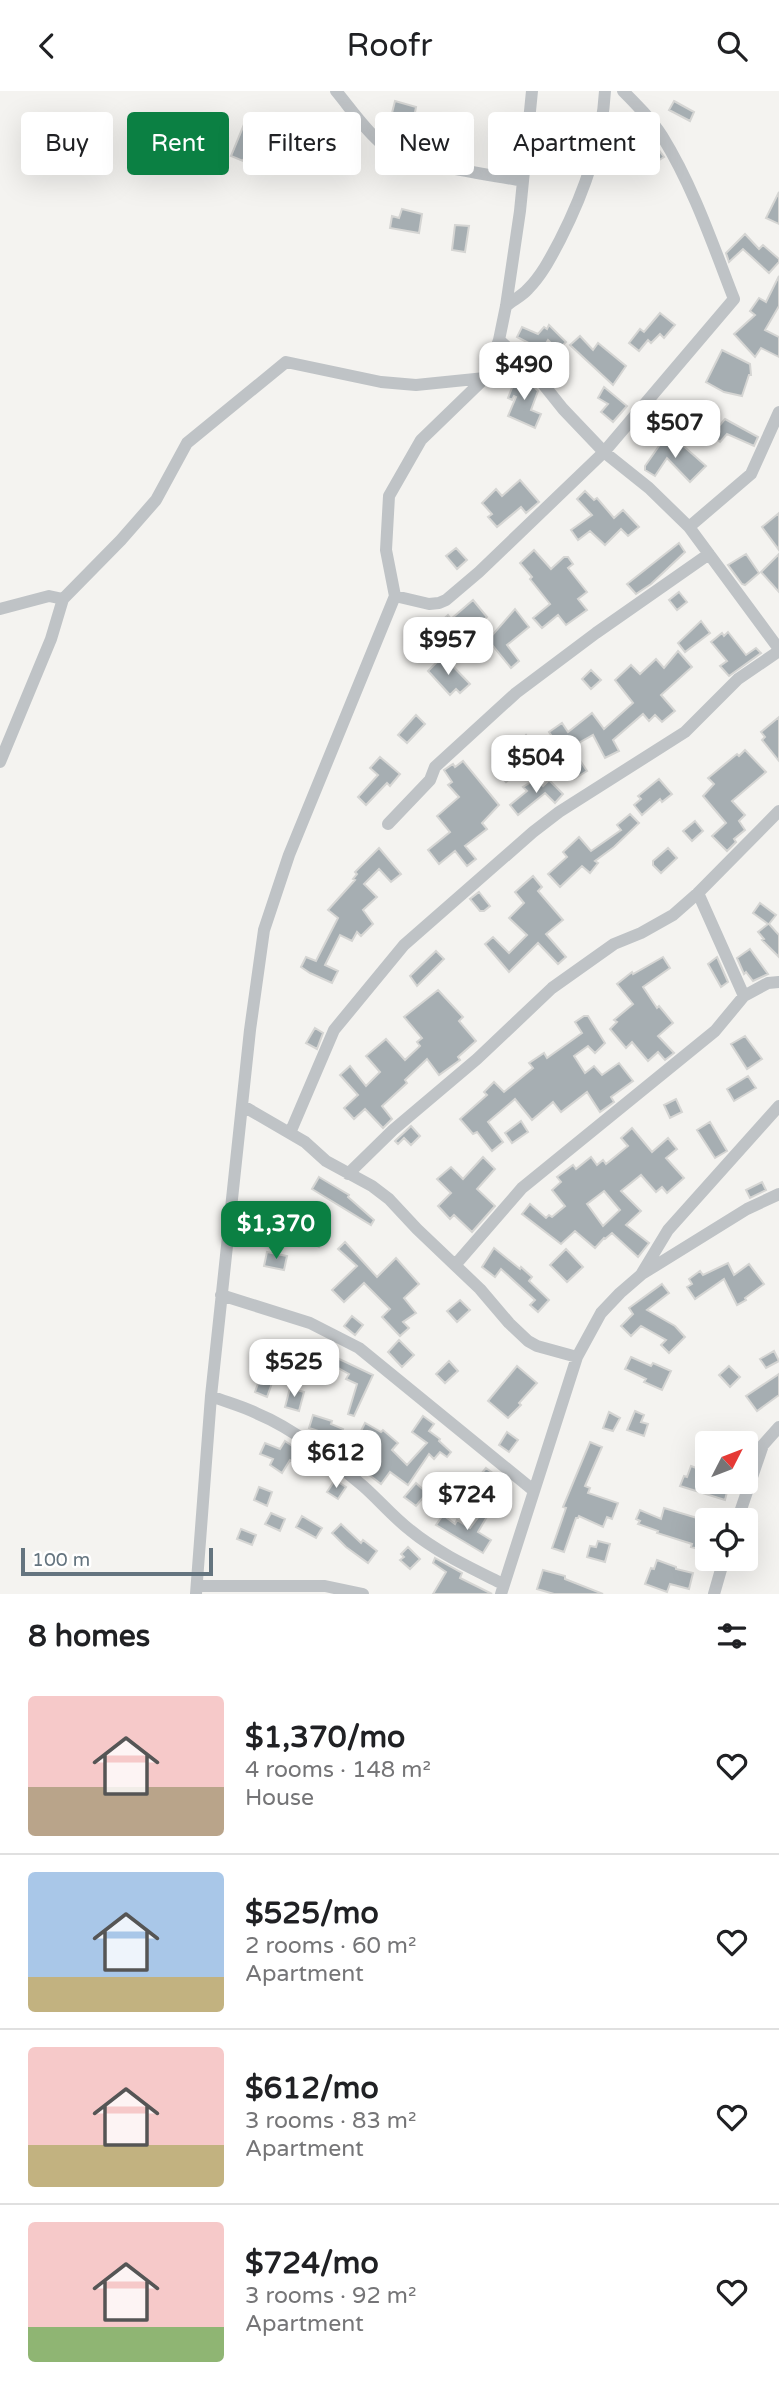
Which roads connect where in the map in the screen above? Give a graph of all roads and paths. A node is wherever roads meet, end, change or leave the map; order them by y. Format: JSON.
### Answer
{"nodes":[{"id":1,"x":336,"y":91,"type":"edge"},
{"id":2,"x":532,"y":91,"type":"edge"},
{"id":3,"x":605,"y":91,"type":"edge"},
{"id":4,"x":623,"y":91,"type":"edge"},
{"id":5,"x":523,"y":181,"type":"junction"},
{"id":6,"x":506,"y":306,"type":"junction"},
{"id":7,"x":499,"y":339,"type":"junction"},
{"id":8,"x":485,"y":378,"type":"junction"},
{"id":9,"x":779,"y":412,"type":"edge"},
{"id":10,"x":604,"y":453,"type":"junction"},
{"id":11,"x":689,"y":527,"type":"junction"},
{"id":12,"x":709,"y":554,"type":"junction"},
{"id":13,"x":396,"y":596,"type":"junction"},
{"id":14,"x":63,"y":599,"type":"junction"},
{"id":15,"x":0,"y":609,"type":"edge"},
{"id":16,"x":779,"y":650,"type":"edge"},
{"id":17,"x":0,"y":762,"type":"edge"},
{"id":18,"x":779,"y":811,"type":"edge"},
{"id":19,"x":388,"y":824,"type":"dead end"},
{"id":20,"x":698,"y":893,"type":"junction"},
{"id":21,"x":779,"y":982,"type":"edge"},
{"id":22,"x":744,"y":996,"type":"junction"},
{"id":23,"x":243,"y":1106,"type":"junction"},
{"id":24,"x":779,"y":1106,"type":"edge"},
{"id":25,"x":290,"y":1133,"type":"junction"},
{"id":26,"x":348,"y":1174,"type":"junction"},
{"id":27,"x":779,"y":1194,"type":"edge"},
{"id":28,"x":456,"y":1264,"type":"junction"},
{"id":29,"x":642,"y":1273,"type":"junction"},
{"id":30,"x":221,"y":1295,"type":"junction"},
{"id":31,"x":577,"y":1357,"type":"junction"},
{"id":32,"x":211,"y":1396,"type":"junction"},
{"id":33,"x":779,"y":1427,"type":"edge"},
{"id":34,"x":533,"y":1490,"type":"junction"},
{"id":35,"x":741,"y":1508,"type":"edge"},
{"id":36,"x":720,"y":1571,"type":"edge"},
{"id":37,"x":502,"y":1589,"type":"edge"},
{"id":38,"x":197,"y":1590,"type":"edge"},
{"id":39,"x":363,"y":1594,"type":"edge"},
{"id":40,"x":713,"y":1594,"type":"edge"}],
"edges":[{"from":1,"to":5,"type":"street"},
{"from":2,"to":5,"type":"street"},
{"from":3,"to":6,"type":"street"},
{"from":4,"to":10,"type":"street"},
{"from":5,"to":6,"type":"street"},
{"from":6,"to":7,"type":"street"},
{"from":7,"to":8,"type":"street"},
{"from":7,"to":10,"type":"street"},
{"from":8,"to":13,"type":"street"},
{"from":8,"to":14,"type":"street"},
{"from":9,"to":11,"type":"street"},
{"from":10,"to":11,"type":"street"},
{"from":10,"to":13,"type":"street"},
{"from":11,"to":12,"type":"street"},
{"from":12,"to":16,"type":"street"},
{"from":12,"to":19,"type":"street"},
{"from":13,"to":23,"type":"street"},
{"from":14,"to":15,"type":"street"},
{"from":14,"to":17,"type":"street"},
{"from":16,"to":25,"type":"street"},
{"from":18,"to":20,"type":"street"},
{"from":20,"to":22,"type":"street"},
{"from":20,"to":26,"type":"street"},
{"from":21,"to":22,"type":"street"},
{"from":22,"to":28,"type":"street"},
{"from":23,"to":25,"type":"street"},
{"from":23,"to":30,"type":"street"},
{"from":24,"to":29,"type":"street"},
{"from":25,"to":26,"type":"street"},
{"from":26,"to":28,"type":"street"},
{"from":27,"to":29,"type":"street"},
{"from":28,"to":31,"type":"street"},
{"from":29,"to":31,"type":"street"},
{"from":30,"to":32,"type":"street"},
{"from":30,"to":34,"type":"street"},
{"from":31,"to":34,"type":"street"},
{"from":32,"to":37,"type":"street"},
{"from":32,"to":38,"type":"street"},
{"from":33,"to":35,"type":"street"},
{"from":34,"to":37,"type":"street"},
{"from":36,"to":40,"type":"street"},
{"from":38,"to":39,"type":"street"}]}
